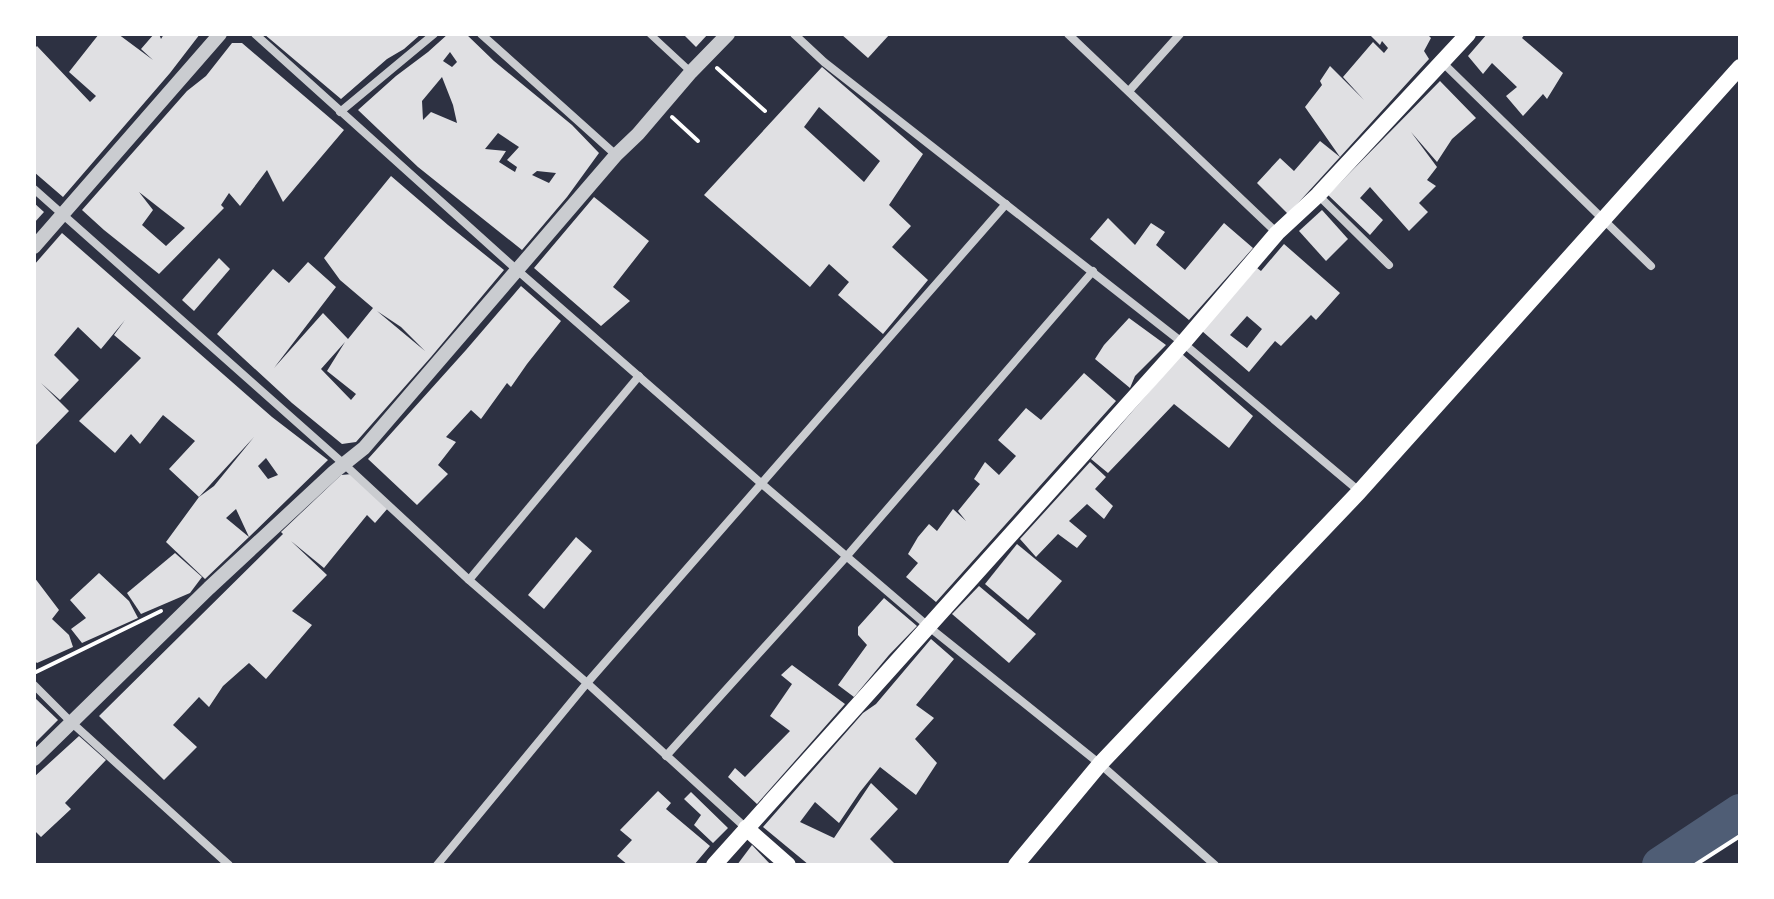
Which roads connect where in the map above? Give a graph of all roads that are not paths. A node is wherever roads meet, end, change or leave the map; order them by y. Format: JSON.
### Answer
{"nodes":[{"id":1,"x":220,"y":34,"type":"edge"},
{"id":2,"x":255,"y":34,"type":"edge"},
{"id":3,"x":434,"y":34,"type":"edge"},
{"id":4,"x":481,"y":34,"type":"edge"},
{"id":5,"x":650,"y":34,"type":"edge"},
{"id":6,"x":728,"y":34,"type":"edge"},
{"id":7,"x":794,"y":34,"type":"edge"},
{"id":8,"x":1068,"y":34,"type":"edge"},
{"id":9,"x":1180,"y":34,"type":"edge"},
{"id":10,"x":1460,"y":37,"type":"edge"},
{"id":11,"x":1442,"y":61,"type":"junction"},
{"id":12,"x":1740,"y":67,"type":"edge"},
{"id":13,"x":691,"y":72,"type":"junction"},
{"id":14,"x":1129,"y":91,"type":"junction"},
{"id":15,"x":340,"y":112,"type":"junction"},
{"id":16,"x":616,"y":155,"type":"junction"},
{"id":17,"x":34,"y":189,"type":"edge"},
{"id":18,"x":1318,"y":195,"type":"junction"},
{"id":19,"x":1006,"y":204,"type":"junction"},
{"id":20,"x":62,"y":214,"type":"junction"},
{"id":21,"x":1605,"y":220,"type":"junction"},
{"id":22,"x":1277,"y":233,"type":"junction"},
{"id":23,"x":34,"y":247,"type":"edge"},
{"id":24,"x":1389,"y":265,"type":"dead end"},
{"id":25,"x":1651,"y":266,"type":"dead end"},
{"id":26,"x":517,"y":270,"type":"junction"},
{"id":27,"x":1093,"y":271,"type":"junction"},
{"id":28,"x":1183,"y":343,"type":"junction"},
{"id":29,"x":639,"y":376,"type":"junction"},
{"id":30,"x":345,"y":465,"type":"junction"},
{"id":31,"x":762,"y":484,"type":"junction"},
{"id":32,"x":1359,"y":492,"type":"junction"},
{"id":33,"x":846,"y":557,"type":"junction"},
{"id":34,"x":469,"y":580,"type":"junction"},
{"id":35,"x":929,"y":627,"type":"junction"},
{"id":36,"x":587,"y":683,"type":"junction"},
{"id":37,"x":34,"y":685,"type":"edge"},
{"id":38,"x":71,"y":722,"type":"junction"},
{"id":39,"x":666,"y":756,"type":"junction"},
{"id":40,"x":34,"y":759,"type":"edge"},
{"id":41,"x":1100,"y":764,"type":"junction"},
{"id":42,"x":746,"y":828,"type":"junction"},
{"id":43,"x":229,"y":865,"type":"edge"},
{"id":44,"x":437,"y":865,"type":"edge"},
{"id":45,"x":714,"y":865,"type":"edge"},
{"id":46,"x":788,"y":865,"type":"edge"},
{"id":47,"x":1016,"y":865,"type":"edge"},
{"id":48,"x":1215,"y":865,"type":"edge"}],
"edges":[{"from":1,"to":20,"type":"street"},
{"from":2,"to":15,"type":"street"},
{"from":3,"to":15,"type":"street"},
{"from":4,"to":16,"type":"street"},
{"from":5,"to":13,"type":"street"},
{"from":6,"to":13,"type":"street"},
{"from":7,"to":19,"type":"street"},
{"from":8,"to":14,"type":"street"},
{"from":9,"to":14,"type":"street"},
{"from":10,"to":11,"type":"main road"},
{"from":11,"to":18,"type":"main road"},
{"from":11,"to":21,"type":"street"},
{"from":12,"to":21,"type":"main road"},
{"from":13,"to":16,"type":"street"},
{"from":14,"to":22,"type":"street"},
{"from":15,"to":26,"type":"street"},
{"from":16,"to":26,"type":"street"},
{"from":17,"to":20,"type":"street"},
{"from":18,"to":22,"type":"main road"},
{"from":18,"to":24,"type":"street"},
{"from":19,"to":27,"type":"street"},
{"from":19,"to":31,"type":"street"},
{"from":20,"to":23,"type":"street"},
{"from":20,"to":30,"type":"street"},
{"from":21,"to":25,"type":"street"},
{"from":21,"to":32,"type":"main road"},
{"from":22,"to":28,"type":"main road"},
{"from":26,"to":29,"type":"street"},
{"from":26,"to":30,"type":"street"},
{"from":27,"to":28,"type":"street"},
{"from":27,"to":33,"type":"street"},
{"from":28,"to":32,"type":"street"},
{"from":28,"to":35,"type":"main road"},
{"from":29,"to":31,"type":"street"},
{"from":29,"to":34,"type":"street"},
{"from":30,"to":34,"type":"street"},
{"from":30,"to":38,"type":"street"},
{"from":31,"to":33,"type":"street"},
{"from":31,"to":36,"type":"street"},
{"from":32,"to":41,"type":"main road"},
{"from":33,"to":35,"type":"street"},
{"from":33,"to":39,"type":"street"},
{"from":34,"to":36,"type":"street"},
{"from":35,"to":41,"type":"street"},
{"from":35,"to":42,"type":"main road"},
{"from":36,"to":39,"type":"street"},
{"from":36,"to":44,"type":"street"},
{"from":37,"to":38,"type":"street"},
{"from":38,"to":40,"type":"street"},
{"from":38,"to":43,"type":"street"},
{"from":39,"to":42,"type":"street"},
{"from":41,"to":47,"type":"main road"},
{"from":41,"to":48,"type":"street"},
{"from":42,"to":45,"type":"main road"},
{"from":42,"to":46,"type":"main road"}]}
